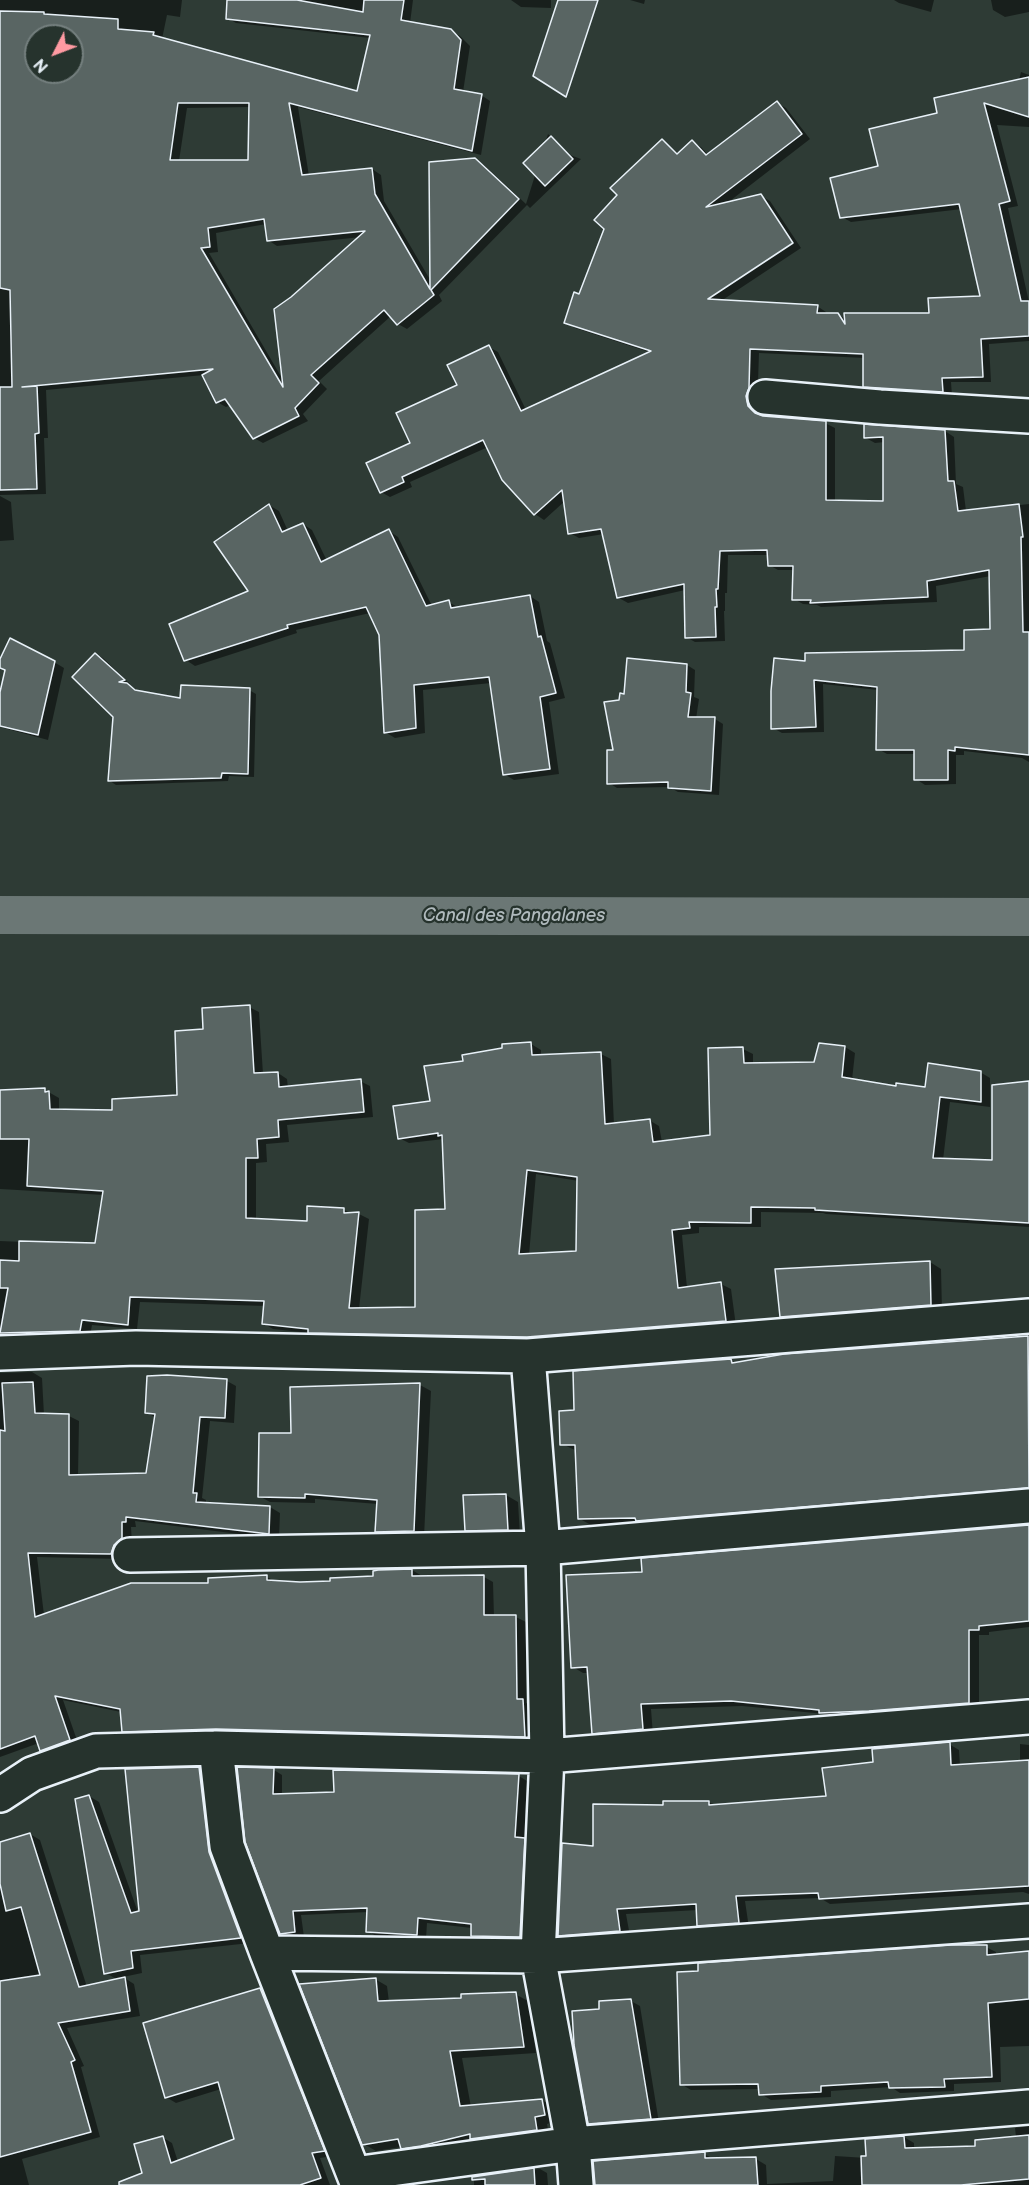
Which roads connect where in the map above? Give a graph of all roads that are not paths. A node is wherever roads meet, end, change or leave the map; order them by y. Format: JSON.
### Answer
{"nodes":[{"id":1,"x":765,"y":397,"type":"dead end"},
{"id":2,"x":1029,"y":416,"type":"edge"},
{"id":3,"x":1029,"y":1316,"type":"edge"},
{"id":4,"x":0,"y":1353,"type":"edge"},
{"id":5,"x":528,"y":1356,"type":"junction"},
{"id":6,"x":1029,"y":1506,"type":"edge"},
{"id":7,"x":543,"y":1548,"type":"junction"},
{"id":8,"x":130,"y":1555,"type":"dead end"},
{"id":9,"x":1029,"y":1717,"type":"edge"},
{"id":10,"x":216,"y":1748,"type":"junction"},
{"id":11,"x":547,"y":1756,"type":"junction"},
{"id":12,"x":0,"y":1796,"type":"edge"},
{"id":13,"x":1029,"y":1921,"type":"edge"},
{"id":14,"x":267,"y":1953,"type":"junction"},
{"id":15,"x":538,"y":1956,"type":"junction"},
{"id":16,"x":1029,"y":2107,"type":"edge"},
{"id":17,"x":573,"y":2144,"type":"junction"},
{"id":18,"x":356,"y":2180,"type":"edge"},
{"id":19,"x":576,"y":2185,"type":"edge"}],
"edges":[{"from":1,"to":2,"type":"street"},
{"from":3,"to":5,"type":"street"},
{"from":4,"to":5,"type":"street"},
{"from":5,"to":7,"type":"street"},
{"from":6,"to":7,"type":"street"},
{"from":7,"to":8,"type":"street"},
{"from":7,"to":11,"type":"street"},
{"from":9,"to":11,"type":"street"},
{"from":10,"to":11,"type":"street"},
{"from":10,"to":12,"type":"street"},
{"from":10,"to":14,"type":"street"},
{"from":11,"to":15,"type":"street"},
{"from":13,"to":15,"type":"street"},
{"from":14,"to":15,"type":"street"},
{"from":14,"to":18,"type":"street"},
{"from":15,"to":17,"type":"street"},
{"from":16,"to":17,"type":"street"},
{"from":17,"to":18,"type":"street"},
{"from":17,"to":19,"type":"street"}]}
